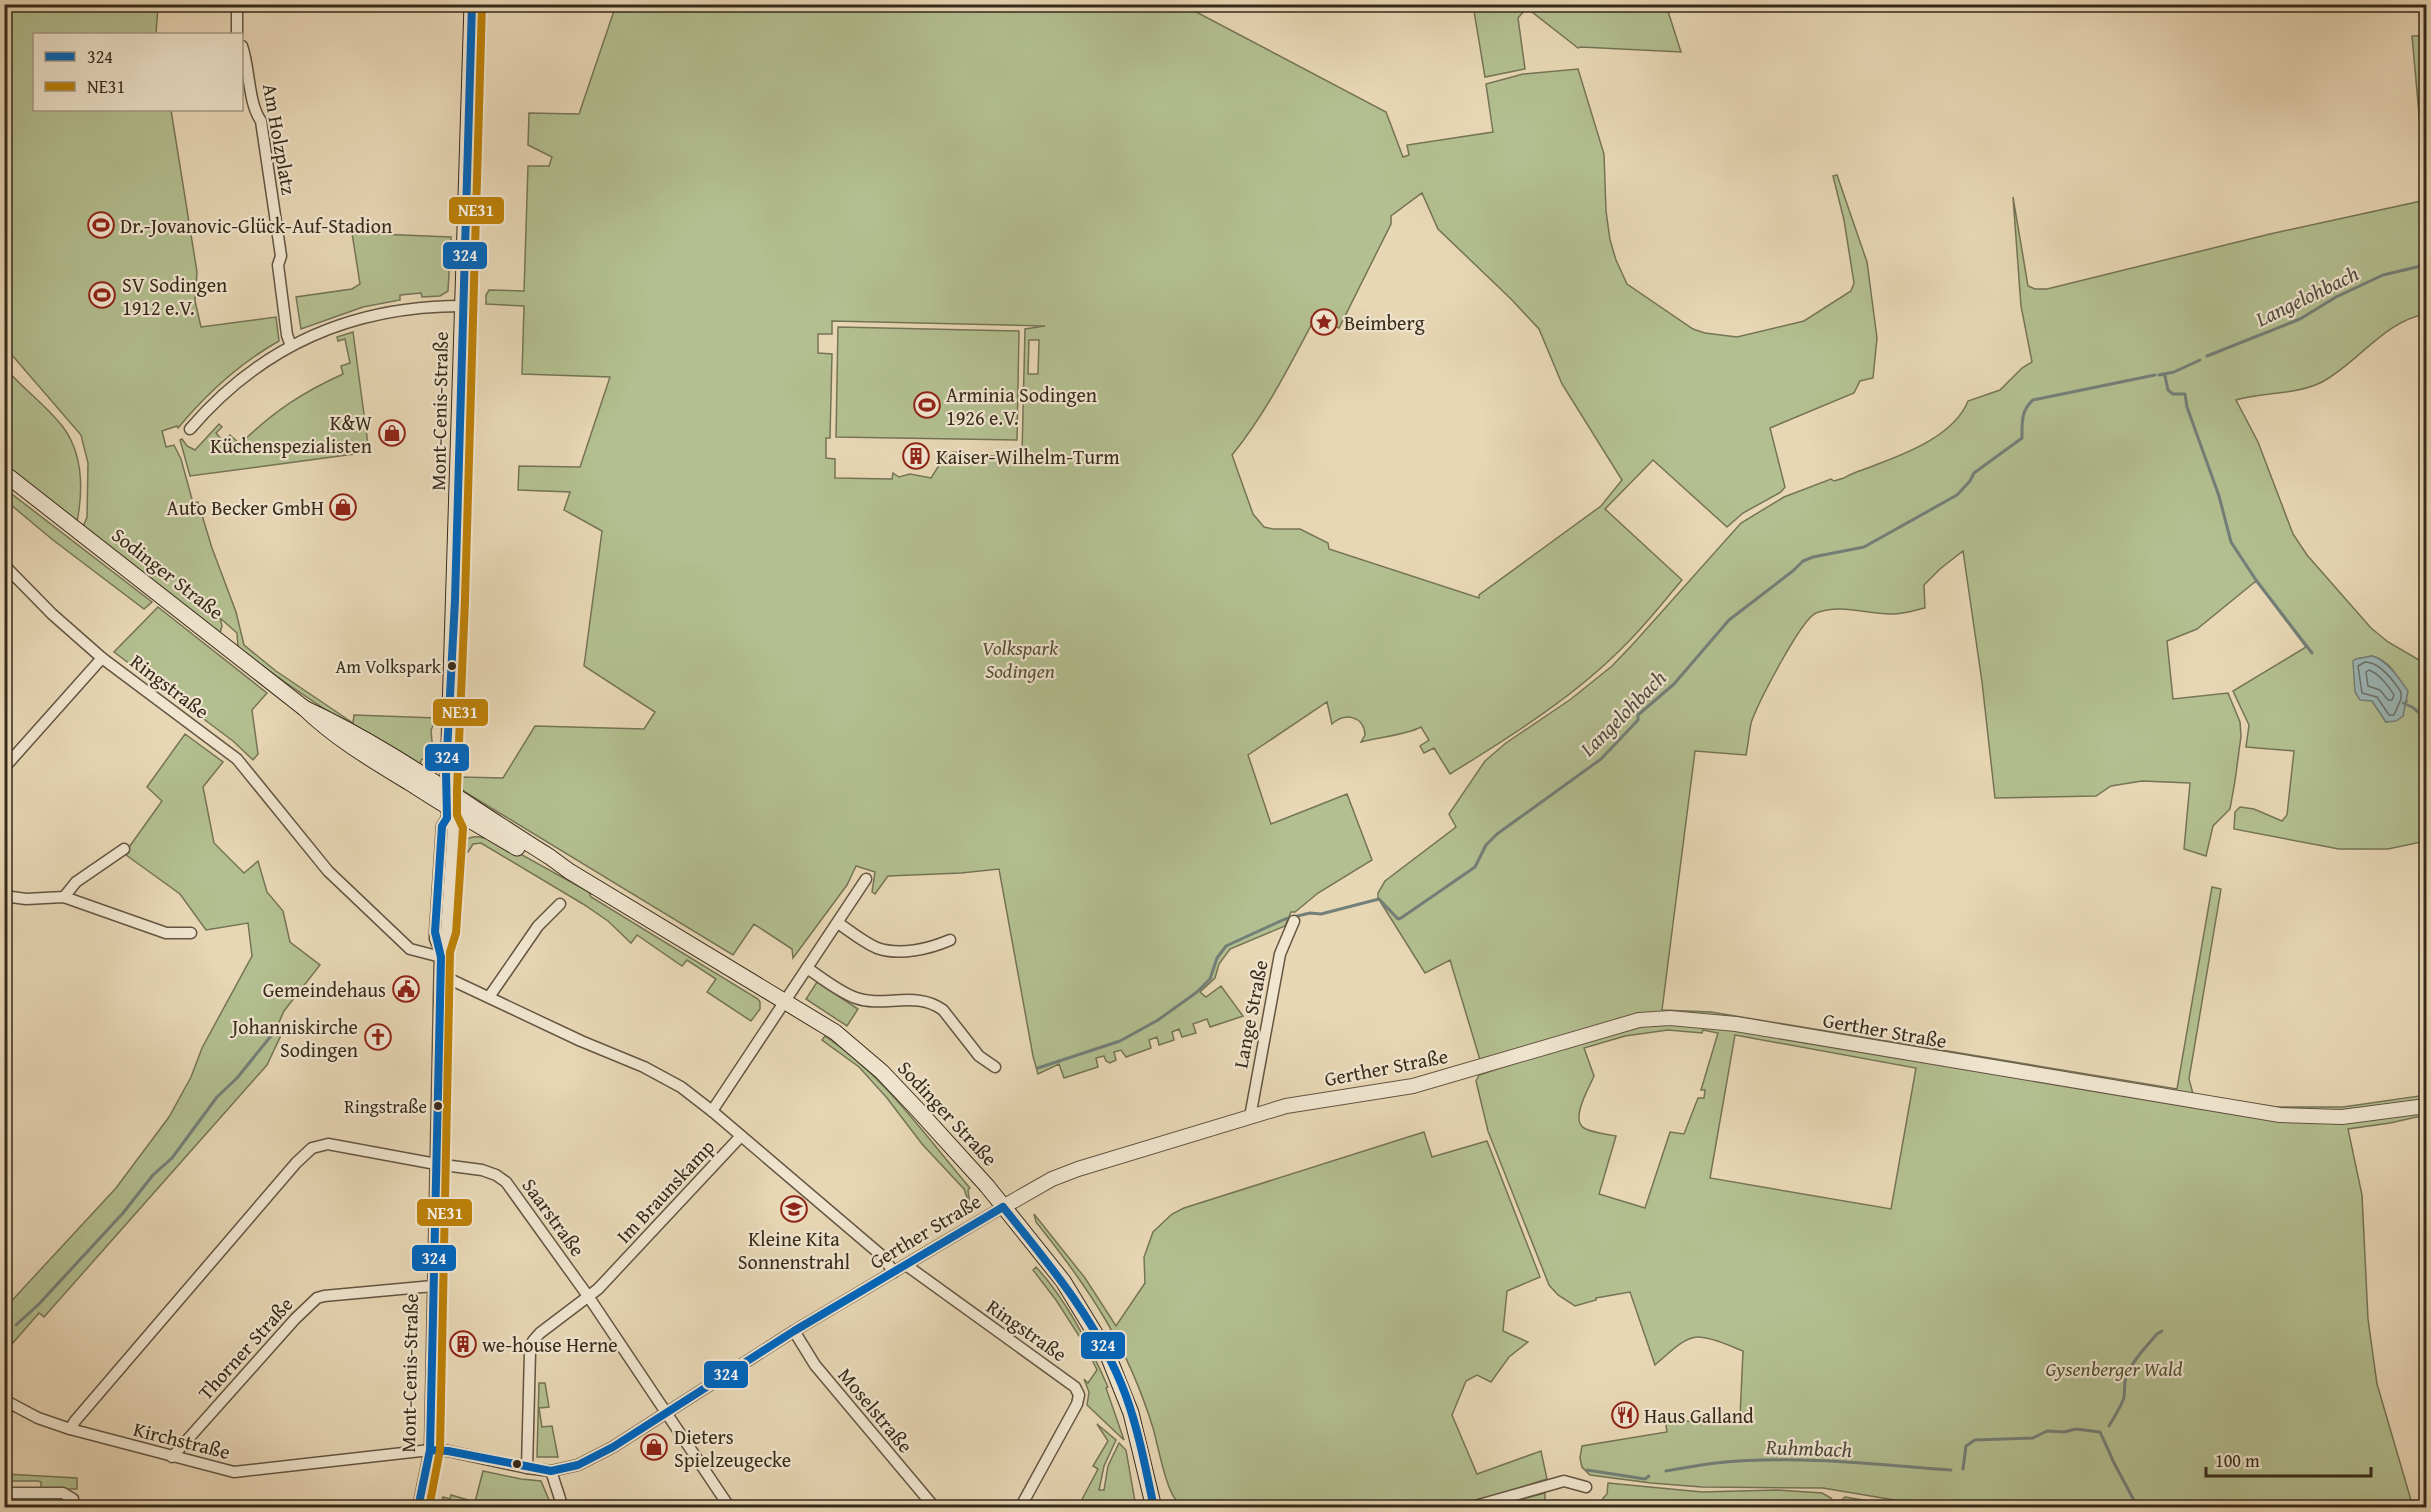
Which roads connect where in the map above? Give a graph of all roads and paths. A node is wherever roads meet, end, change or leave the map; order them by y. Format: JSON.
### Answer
{"nodes":[{"id":1,"x":237,"y":4,"type":"edge"},
{"id":2,"x":472,"y":4,"type":"edge"},
{"id":3,"x":237,"y":33,"type":"edge"},
{"id":4,"x":243,"y":50,"type":"edge"},
{"id":5,"x":462,"y":306,"type":"junction"},
{"id":6,"x":291,"y":346,"type":"junction"},
{"id":7,"x":190,"y":429,"type":"dead end"},
{"id":8,"x":4,"y":473,"type":"edge"},
{"id":9,"x":4,"y":565,"type":"edge"},
{"id":10,"x":102,"y":658,"type":"junction"},
{"id":11,"x":304,"y":708,"type":"junction"},
{"id":12,"x":4,"y":768,"type":"edge"},
{"id":13,"x":446,"y":790,"type":"junction"},
{"id":14,"x":447,"y":812,"type":"junction"},
{"id":15,"x":124,"y":849,"type":"dead end"},
{"id":16,"x":569,"y":871,"type":"junction"},
{"id":17,"x":867,"y":879,"type":"dead end"},
{"id":18,"x":4,"y":896,"type":"edge"},
{"id":19,"x":64,"y":897,"type":"junction"},
{"id":20,"x":560,"y":904,"type":"dead end"},
{"id":21,"x":1294,"y":921,"type":"dead end"},
{"id":22,"x":838,"y":923,"type":"junction"},
{"id":23,"x":191,"y":933,"type":"dead end"},
{"id":24,"x":950,"y":940,"type":"dead end"},
{"id":25,"x":441,"y":953,"type":"junction"},
{"id":26,"x":807,"y":968,"type":"junction"},
{"id":27,"x":441,"y":975,"type":"junction"},
{"id":28,"x":489,"y":997,"type":"junction"},
{"id":29,"x":785,"y":1002,"type":"junction"},
{"id":30,"x":995,"y":1067,"type":"dead end"},
{"id":31,"x":2427,"y":1106,"type":"edge"},
{"id":32,"x":712,"y":1110,"type":"junction"},
{"id":33,"x":1250,"y":1117,"type":"junction"},
{"id":34,"x":741,"y":1136,"type":"junction"},
{"id":35,"x":436,"y":1164,"type":"junction"},
{"id":36,"x":1003,"y":1207,"type":"junction"},
{"id":37,"x":906,"y":1265,"type":"junction"},
{"id":38,"x":894,"y":1272,"type":"junction"},
{"id":39,"x":433,"y":1286,"type":"junction"},
{"id":40,"x":588,"y":1296,"type":"junction"},
{"id":41,"x":794,"y":1331,"type":"junction"},
{"id":42,"x":4,"y":1400,"type":"edge"},
{"id":43,"x":669,"y":1413,"type":"junction"},
{"id":44,"x":70,"y":1430,"type":"junction"},
{"id":45,"x":430,"y":1450,"type":"junction"},
{"id":46,"x":172,"y":1457,"type":"junction"},
{"id":47,"x":527,"y":1468,"type":"junction"},
{"id":48,"x":551,"y":1471,"type":"junction"},
{"id":49,"x":1586,"y":1487,"type":"dead end"},
{"id":50,"x":4,"y":1493,"type":"edge"},
{"id":51,"x":73,"y":1508,"type":"edge"},
{"id":52,"x":418,"y":1508,"type":"edge"},
{"id":53,"x":563,"y":1508,"type":"edge"},
{"id":54,"x":730,"y":1508,"type":"edge"},
{"id":55,"x":935,"y":1508,"type":"edge"},
{"id":56,"x":1020,"y":1508,"type":"edge"},
{"id":57,"x":1154,"y":1508,"type":"edge"},
{"id":58,"x":1468,"y":1508,"type":"edge"}],
"edges":[{"from":1,"to":3,"type":"street"},
{"from":2,"to":5,"type":"main road","name":"Mont-Cenis-Straße"},
{"from":4,"to":6,"type":"street","name":"Am Holzplatz"},
{"from":5,"to":6,"type":"street"},
{"from":5,"to":13,"type":"main road","name":"Mont-Cenis-Straße"},
{"from":6,"to":7,"type":"street"},
{"from":8,"to":11,"type":"main road","name":"Sodinger Straße"},
{"from":9,"to":10,"type":"street","name":"Ringstraße"},
{"from":10,"to":12,"type":"street"},
{"from":10,"to":25,"type":"street","name":"Ringstraße"},
{"from":11,"to":13,"type":"main road","name":"Sodinger Straße"},
{"from":11,"to":14,"type":"main road","name":"Sodinger Straße"},
{"from":13,"to":14,"type":"main road","name":"Mont-Cenis-Straße"},
{"from":13,"to":16,"type":"main road","name":"Sodinger Straße"},
{"from":14,"to":16,"type":"main road","name":"Sodinger Straße"},
{"from":14,"to":25,"type":"street","name":"Mont-Cenis-Straße"},
{"from":15,"to":19,"type":"street"},
{"from":16,"to":29,"type":"main road","name":"Sodinger Straße"},
{"from":17,"to":22,"type":"street"},
{"from":18,"to":19,"type":"street"},
{"from":19,"to":23,"type":"street"},
{"from":20,"to":28,"type":"street"},
{"from":21,"to":33,"type":"street","name":"Lange Straße"},
{"from":22,"to":24,"type":"street"},
{"from":22,"to":26,"type":"street"},
{"from":25,"to":27,"type":"street","name":"Mont-Cenis-Straße"},
{"from":26,"to":29,"type":"street"},
{"from":26,"to":30,"type":"street"},
{"from":27,"to":28,"type":"street"},
{"from":27,"to":35,"type":"street","name":"Mont-Cenis-Straße"},
{"from":28,"to":32,"type":"street"},
{"from":29,"to":32,"type":"street"},
{"from":29,"to":36,"type":"main road","name":"Sodinger Straße"},
{"from":31,"to":33,"type":"street","name":"Gerther Straße"},
{"from":32,"to":34,"type":"street"},
{"from":33,"to":36,"type":"street","name":"Gerther Straße"},
{"from":34,"to":38,"type":"street"},
{"from":34,"to":40,"type":"street","name":"Im Braunskamp"},
{"from":35,"to":39,"type":"street","name":"Mont-Cenis-Straße"},
{"from":35,"to":40,"type":"street","name":"Saarstraße"},
{"from":35,"to":44,"type":"street","name":"Saarstraße"},
{"from":36,"to":37,"type":"street","name":"Gerther Straße"},
{"from":36,"to":57,"type":"main road","name":"Sodinger Straße"},
{"from":37,"to":38,"type":"street","name":"Gerther Straße"},
{"from":37,"to":56,"type":"street","name":"Ringstraße"},
{"from":38,"to":41,"type":"street","name":"Gerther Straße"},
{"from":39,"to":45,"type":"street","name":"Mont-Cenis-Straße"},
{"from":39,"to":46,"type":"street","name":"Thorner Straße"},
{"from":40,"to":43,"type":"street","name":"Saarstraße"},
{"from":40,"to":47,"type":"street","name":"Im Braunskamp"},
{"from":41,"to":43,"type":"street","name":"Gerther Straße"},
{"from":41,"to":55,"type":"street","name":"Moselstraße"},
{"from":42,"to":44,"type":"street","name":"Kirchstraße"},
{"from":43,"to":48,"type":"street","name":"Gerther Straße"},
{"from":43,"to":54,"type":"street","name":"Saarstraße"},
{"from":44,"to":46,"type":"street","name":"Kirchstraße"},
{"from":45,"to":46,"type":"street","name":"Kirchstraße"},
{"from":45,"to":47,"type":"street","name":"Gerther Straße"},
{"from":45,"to":52,"type":"street","name":"Mont-Cenis-Straße"},
{"from":47,"to":48,"type":"street","name":"Gerther Straße"},
{"from":48,"to":53,"type":"street"},
{"from":49,"to":58,"type":"street"},
{"from":50,"to":51,"type":"street"}]}
